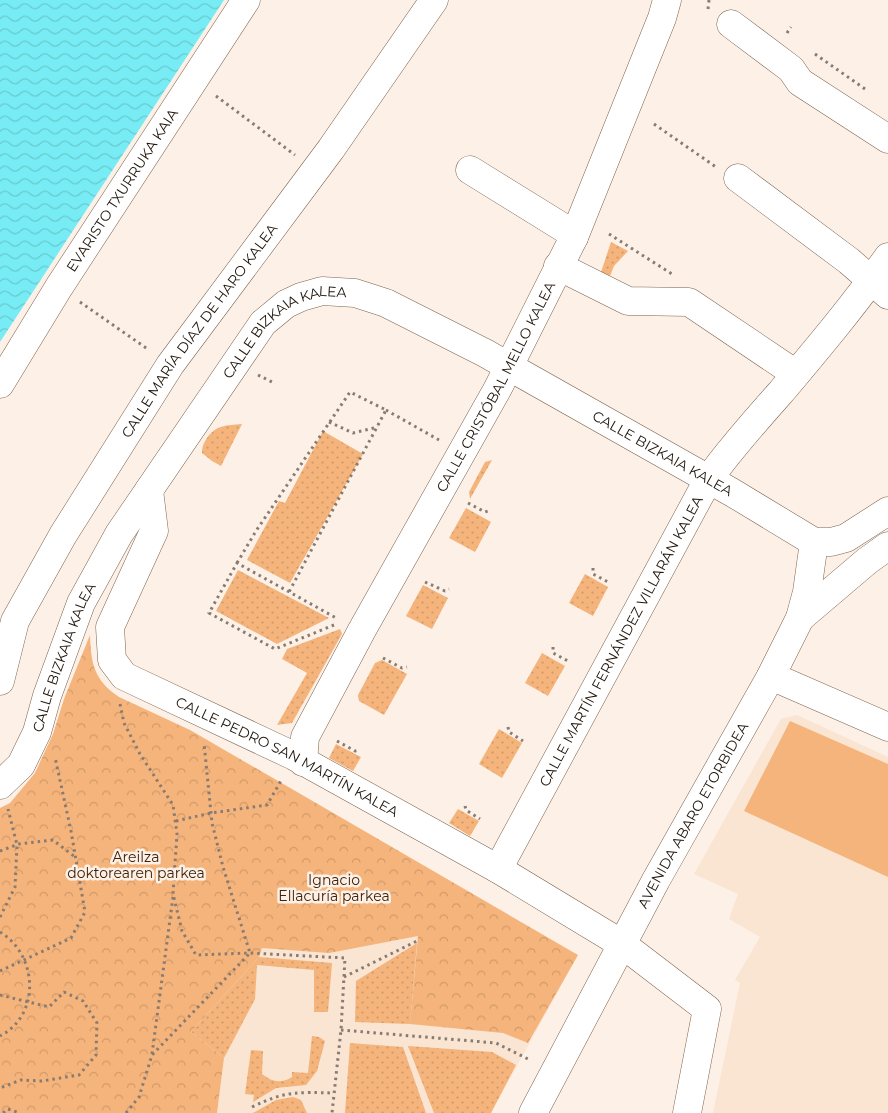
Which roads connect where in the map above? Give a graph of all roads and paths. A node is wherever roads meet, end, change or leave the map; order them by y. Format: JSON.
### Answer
{"nodes":[{"id":1,"x":246,"y":0,"type":"edge"},
{"id":2,"x":434,"y":0,"type":"edge"},
{"id":3,"x":666,"y":0,"type":"edge"},
{"id":4,"x":732,"y":24,"type":"dead end"},
{"id":5,"x":791,"y":26,"type":"dead end"},
{"id":6,"x":780,"y":29,"type":"dead end"},
{"id":7,"x":786,"y":33,"type":"junction"},
{"id":8,"x":794,"y":39,"type":"dead end"},
{"id":9,"x":810,"y":50,"type":"dead end"},
{"id":10,"x":194,"y":80,"type":"junction"},
{"id":11,"x":872,"y":94,"type":"dead end"},
{"id":12,"x":654,"y":124,"type":"dead end"},
{"id":13,"x":888,"y":139,"type":"edge"},
{"id":14,"x":299,"y":158,"type":"dead end"},
{"id":15,"x":470,"y":170,"type":"dead end"},
{"id":16,"x":730,"y":175,"type":"joint"},
{"id":17,"x":608,"y":234,"type":"dead end"},
{"id":18,"x":574,"y":237,"type":"junction"},
{"id":19,"x":646,"y":257,"type":"dead end"},
{"id":20,"x":888,"y":257,"type":"edge"},
{"id":21,"x":558,"y":266,"type":"junction"},
{"id":22,"x":59,"y":287,"type":"junction"},
{"id":23,"x":879,"y":288,"type":"edge"},
{"id":24,"x":153,"y":352,"type":"dead end"},
{"id":25,"x":509,"y":366,"type":"junction"},
{"id":26,"x":796,"y":374,"type":"junction"},
{"id":27,"x":0,"y":384,"type":"edge"},
{"id":28,"x":386,"y":410,"type":"junction"},
{"id":29,"x":329,"y":422,"type":"junction"},
{"id":30,"x":378,"y":427,"type":"junction"},
{"id":31,"x":440,"y":441,"type":"dead end"},
{"id":32,"x":708,"y":480,"type":"junction"},
{"id":33,"x":149,"y":490,"type":"junction"},
{"id":34,"x":468,"y":503,"type":"dead end"},
{"id":35,"x":491,"y":510,"type":"dead end"},
{"id":36,"x":888,"y":511,"type":"edge"},
{"id":37,"x":814,"y":542,"type":"junction"},
{"id":38,"x":888,"y":546,"type":"edge"},
{"id":39,"x":237,"y":563,"type":"junction"},
{"id":40,"x":593,"y":568,"type":"dead end"},
{"id":41,"x":425,"y":582,"type":"dead end"},
{"id":42,"x":610,"y":583,"type":"dead end"},
{"id":43,"x":449,"y":589,"type":"dead end"},
{"id":44,"x":289,"y":592,"type":"junction"},
{"id":45,"x":800,"y":618,"type":"junction"},
{"id":46,"x":554,"y":647,"type":"dead end"},
{"id":47,"x":383,"y":658,"type":"dead end"},
{"id":48,"x":568,"y":661,"type":"dead end"},
{"id":49,"x":407,"y":667,"type":"dead end"},
{"id":50,"x":771,"y":676,"type":"junction"},
{"id":51,"x":0,"y":681,"type":"edge"},
{"id":52,"x":119,"y":697,"type":"dead end"},
{"id":53,"x":508,"y":727,"type":"dead end"},
{"id":54,"x":888,"y":727,"type":"edge"},
{"id":55,"x":203,"y":739,"type":"dead end"},
{"id":56,"x":337,"y":741,"type":"dead end"},
{"id":57,"x":523,"y":741,"type":"dead end"},
{"id":58,"x":360,"y":750,"type":"dead end"},
{"id":59,"x":54,"y":753,"type":"dead end"},
{"id":60,"x":294,"y":768,"type":"junction"},
{"id":61,"x":3,"y":793,"type":"edge"},
{"id":62,"x":465,"y":806,"type":"dead end"},
{"id":63,"x":211,"y":813,"type":"junction"},
{"id":64,"x":480,"y":819,"type":"dead end"},
{"id":65,"x":175,"y":821,"type":"junction"},
{"id":66,"x":17,"y":845,"type":"junction"},
{"id":67,"x":0,"y":851,"type":"edge"},
{"id":68,"x":75,"y":857,"type":"junction"},
{"id":69,"x":498,"y":869,"type":"junction"},
{"id":70,"x":173,"y":894,"type":"junction"},
{"id":71,"x":0,"y":917,"type":"edge"},
{"id":72,"x":0,"y":932,"type":"edge"},
{"id":73,"x":417,"y":941,"type":"dead end"},
{"id":74,"x":622,"y":944,"type":"junction"},
{"id":75,"x":250,"y":953,"type":"junction"},
{"id":76,"x":25,"y":960,"type":"junction"},
{"id":77,"x":0,"y":971,"type":"edge"},
{"id":78,"x":344,"y":977,"type":"junction"},
{"id":79,"x":0,"y":995,"type":"edge"},
{"id":80,"x":28,"y":1002,"type":"junction"},
{"id":81,"x":341,"y":1030,"type":"junction"},
{"id":82,"x":0,"y":1036,"type":"edge"},
{"id":83,"x":152,"y":1055,"type":"junction"},
{"id":84,"x":537,"y":1064,"type":"dead end"},
{"id":85,"x":0,"y":1088,"type":"edge"},
{"id":86,"x":334,"y":1093,"type":"junction"},
{"id":87,"x":252,"y":1107,"type":"dead end"},
{"id":88,"x":3,"y":1113,"type":"edge"},
{"id":89,"x":20,"y":1113,"type":"edge"},
{"id":90,"x":126,"y":1113,"type":"edge"},
{"id":91,"x":332,"y":1113,"type":"edge"},
{"id":92,"x":533,"y":1113,"type":"edge"},
{"id":93,"x":687,"y":1113,"type":"edge"}],
"edges":[{"from":1,"to":10,"type":"street","name":"EVARISTO TXURRUKA KAIA"},
{"from":2,"to":51,"type":"street","name":"CALLE MARÍA DÍAZ DE HARO KALEA"},
{"from":3,"to":18,"type":"street","name":"CALLE CRISTÓBAL MELLO KALEA"},
{"from":4,"to":13,"type":"street"},
{"from":5,"to":7,"type":"path"},
{"from":6,"to":7,"type":"path"},
{"from":7,"to":8,"type":"path"},
{"from":9,"to":11,"type":"path"},
{"from":10,"to":14,"type":"path"},
{"from":10,"to":22,"type":"street","name":"EVARISTO TXURRUKA KAIA"},
{"from":12,"to":16,"type":"path"},
{"from":15,"to":18,"type":"street"},
{"from":16,"to":23,"type":"street"},
{"from":17,"to":19,"type":"path"},
{"from":18,"to":21,"type":"street","name":"CALLE CRISTÓBAL MELLO KALEA"},
{"from":20,"to":23,"type":"street","name":"CALLE MARTÍN FERNÁNDEZ VILLARÁN KALEA"},
{"from":21,"to":25,"type":"street","name":"CALLE CRISTÓBAL MELLO KALEA"},
{"from":21,"to":26,"type":"street"},
{"from":22,"to":24,"type":"path"},
{"from":22,"to":27,"type":"street","name":"EVARISTO TXURRUKA KAIA"},
{"from":23,"to":26,"type":"street","name":"CALLE MARTÍN FERNÁNDEZ VILLARÁN KALEA"},
{"from":25,"to":32,"type":"street","name":"CALLE BIZKAIA KALEA"},
{"from":25,"to":33,"type":"street","name":"CALLE BIZKAIA KALEA"},
{"from":25,"to":60,"type":"street","name":"CALLE CRISTÓBAL MELLO KALEA"},
{"from":26,"to":32,"type":"street","name":"CALLE MARTÍN FERNÁNDEZ VILLARÁN KALEA"},
{"from":28,"to":29,"type":"path"},
{"from":28,"to":30,"type":"path"},
{"from":28,"to":31,"type":"path"},
{"from":29,"to":30,"type":"path"},
{"from":29,"to":39,"type":"path"},
{"from":30,"to":44,"type":"path"},
{"from":32,"to":37,"type":"street","name":"CALLE BIZKAIA KALEA"},
{"from":32,"to":69,"type":"street","name":"CALLE MARTÍN FERNÁNDEZ VILLARÁN KALEA"},
{"from":33,"to":60,"type":"street","name":"CALLE PEDRO SAN MARTÍN KALEA"},
{"from":33,"to":61,"type":"street","name":"CALLE BIZKAIA KALEA"},
{"from":34,"to":35,"type":"path"},
{"from":36,"to":37,"type":"street"},
{"from":37,"to":45,"type":"street"},
{"from":38,"to":45,"type":"street","name":"AVENIDA ABARO ETORBIDEA"},
{"from":39,"to":44,"type":"path"},
{"from":39,"to":44,"type":"path"},
{"from":40,"to":42,"type":"path"},
{"from":41,"to":43,"type":"path"},
{"from":45,"to":50,"type":"street","name":"AVENIDA ABARO ETORBIDEA"},
{"from":46,"to":48,"type":"path"},
{"from":47,"to":49,"type":"path"},
{"from":50,"to":54,"type":"street"},
{"from":50,"to":74,"type":"street","name":"AVENIDA ABARO ETORBIDEA"},
{"from":52,"to":65,"type":"path"},
{"from":53,"to":57,"type":"path"},
{"from":55,"to":63,"type":"path"},
{"from":56,"to":58,"type":"path"},
{"from":59,"to":68,"type":"path"},
{"from":60,"to":63,"type":"path"},
{"from":60,"to":69,"type":"street","name":"CALLE PEDRO SAN MARTÍN KALEA"},
{"from":61,"to":66,"type":"path"},
{"from":62,"to":64,"type":"path"},
{"from":63,"to":65,"type":"path"},
{"from":63,"to":75,"type":"path"},
{"from":65,"to":70,"type":"path"},
{"from":66,"to":67,"type":"path"},
{"from":66,"to":68,"type":"path"},
{"from":66,"to":71,"type":"path"},
{"from":68,"to":76,"type":"path"},
{"from":69,"to":74,"type":"street","name":"CALLE PEDRO SAN MARTÍN KALEA"},
{"from":70,"to":75,"type":"path"},
{"from":70,"to":83,"type":"path"},
{"from":72,"to":76,"type":"path"},
{"from":73,"to":78,"type":"path"},
{"from":74,"to":92,"type":"street","name":"AVENIDA ABARO ETORBIDEA"},
{"from":74,"to":93,"type":"street","name":"CALLE PEDRO SAN MARTÍN KALEA"},
{"from":75,"to":78,"type":"path"},
{"from":75,"to":83,"type":"path"},
{"from":76,"to":77,"type":"path"},
{"from":76,"to":80,"type":"path"},
{"from":78,"to":81,"type":"path"},
{"from":79,"to":80,"type":"path"},
{"from":80,"to":82,"type":"path"},
{"from":80,"to":85,"type":"path"},
{"from":81,"to":84,"type":"path"},
{"from":81,"to":86,"type":"path"},
{"from":83,"to":90,"type":"path"},
{"from":86,"to":87,"type":"path"},
{"from":86,"to":91,"type":"path"},
{"from":88,"to":89,"type":"path"}]}
